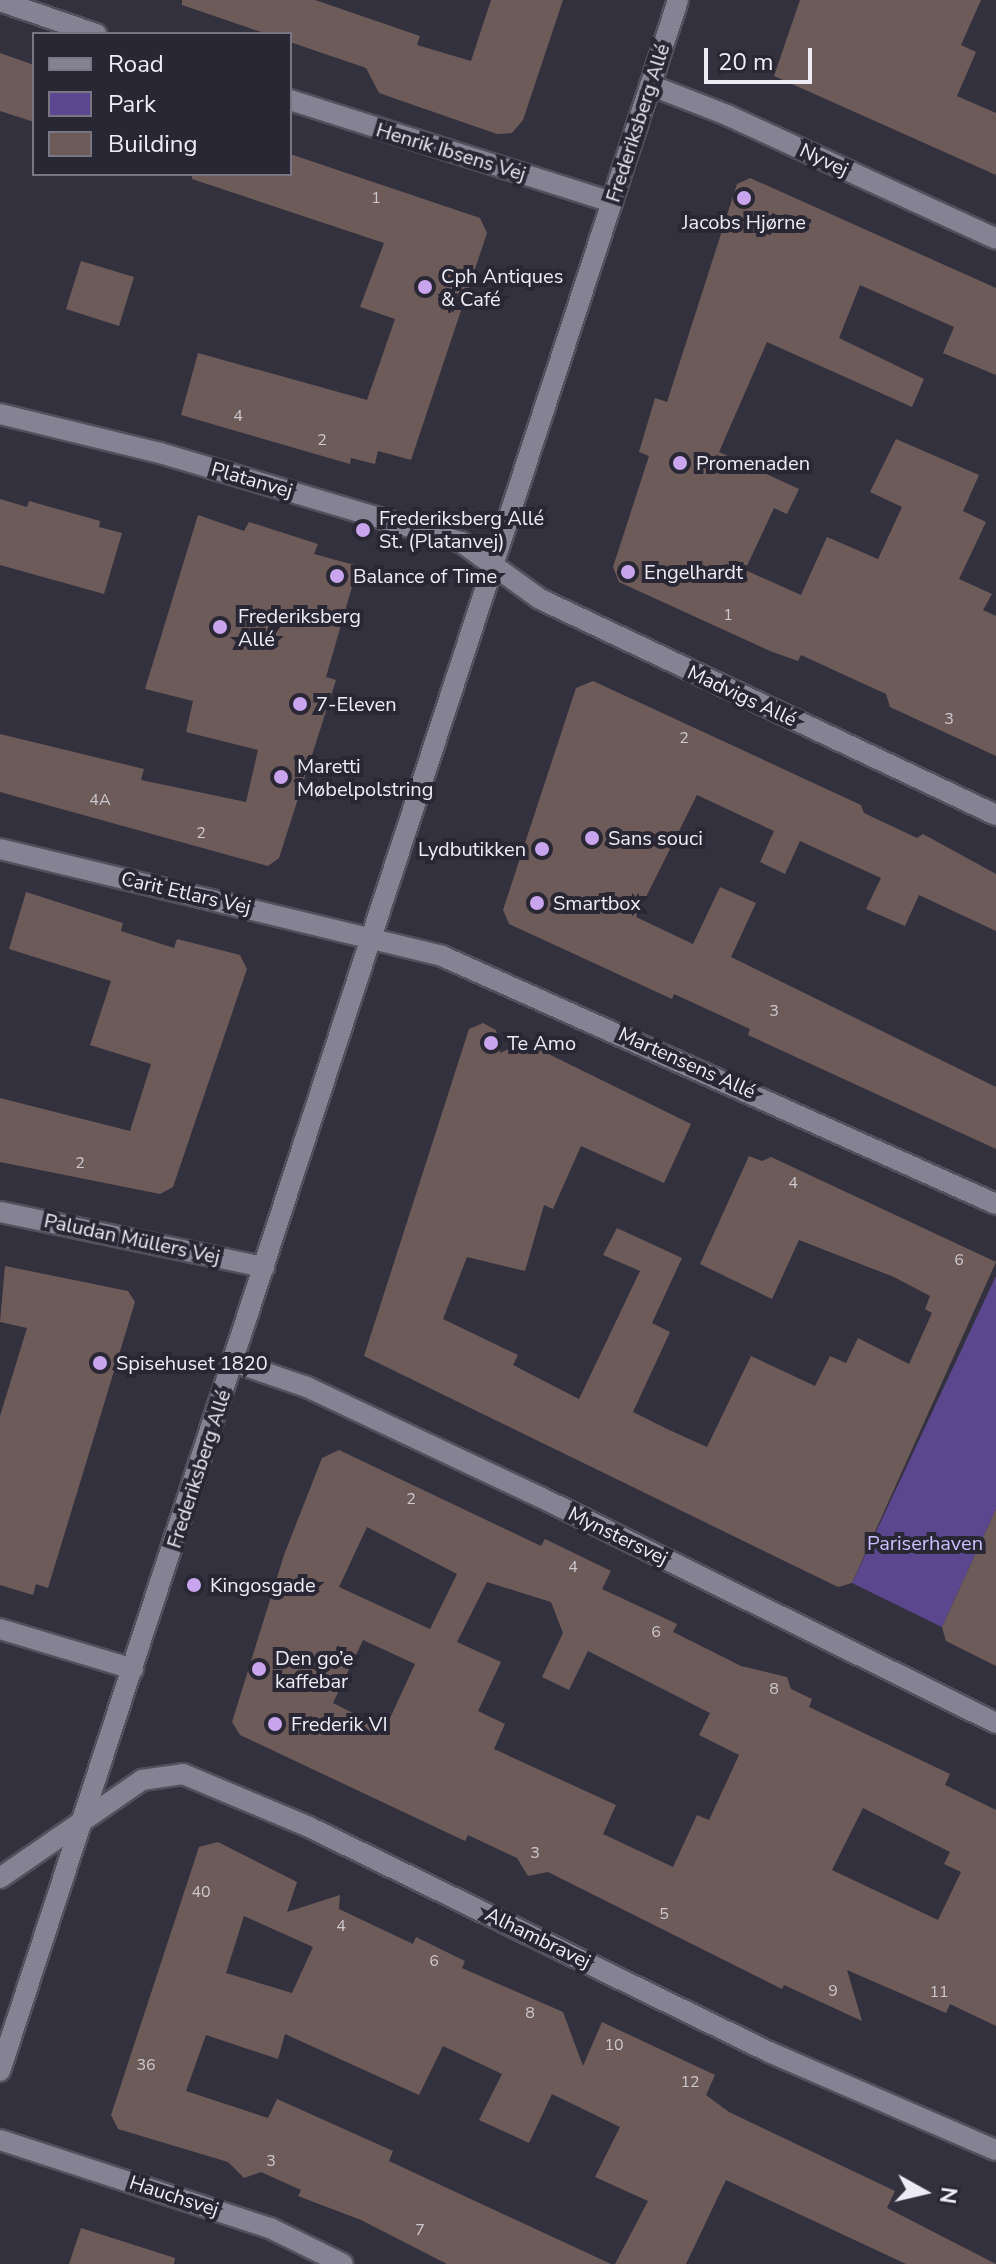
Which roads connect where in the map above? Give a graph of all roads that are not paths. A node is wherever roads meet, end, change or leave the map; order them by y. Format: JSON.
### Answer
{"nodes":[{"id":1,"x":678,"y":0,"type":"edge"},
{"id":2,"x":0,"y":1,"type":"edge"},
{"id":3,"x":90,"y":32,"type":"edge"},
{"id":4,"x":650,"y":85,"type":"junction"},
{"id":5,"x":292,"y":101,"type":"edge"},
{"id":6,"x":612,"y":202,"type":"junction"},
{"id":7,"x":996,"y":239,"type":"edge"},
{"id":8,"x":0,"y":414,"type":"edge"},
{"id":9,"x":495,"y":566,"type":"junction"},
{"id":10,"x":996,"y":815,"type":"edge"},
{"id":11,"x":0,"y":849,"type":"edge"},
{"id":12,"x":373,"y":936,"type":"junction"},
{"id":13,"x":996,"y":1204,"type":"edge"},
{"id":14,"x":0,"y":1212,"type":"edge"},
{"id":15,"x":264,"y":1267,"type":"junction"},
{"id":16,"x":234,"y":1362,"type":"junction"},
{"id":17,"x":0,"y":1629,"type":"edge"},
{"id":18,"x":133,"y":1669,"type":"junction"},
{"id":19,"x":996,"y":1723,"type":"edge"},
{"id":20,"x":84,"y":1821,"type":"junction"},
{"id":21,"x":0,"y":1878,"type":"edge"},
{"id":22,"x":0,"y":2071,"type":"edge"},
{"id":23,"x":0,"y":2140,"type":"edge"},
{"id":24,"x":996,"y":2150,"type":"edge"},
{"id":25,"x":343,"y":2264,"type":"edge"}],
"edges":[{"from":1,"to":4,"type":"street","name":"Frederiksberg Allé"},
{"from":2,"to":3,"type":"street"},
{"from":4,"to":6,"type":"street","name":"Frederiksberg Allé"},
{"from":4,"to":7,"type":"street","name":"Nyvej"},
{"from":5,"to":6,"type":"street","name":"Henrik Ibsens Vej"},
{"from":6,"to":9,"type":"street","name":"Frederiksberg Allé"},
{"from":8,"to":9,"type":"street","name":"Platanvej"},
{"from":9,"to":10,"type":"street","name":"Madvigs Allé"},
{"from":9,"to":12,"type":"street","name":"Frederiksberg Allé"},
{"from":11,"to":12,"type":"street","name":"Carit Etlars Vej"},
{"from":12,"to":13,"type":"street","name":"Martensens Allé"},
{"from":12,"to":15,"type":"street","name":"Frederiksberg Allé"},
{"from":14,"to":15,"type":"street","name":"Paludan Müllers Vej"},
{"from":15,"to":16,"type":"street","name":"Frederiksberg Allé"},
{"from":16,"to":18,"type":"street","name":"Frederiksberg Allé"},
{"from":16,"to":19,"type":"street","name":"Mynstersvej"},
{"from":17,"to":18,"type":"street"},
{"from":18,"to":20,"type":"street","name":"Frederiksberg Allé"},
{"from":20,"to":21,"type":"street"},
{"from":20,"to":22,"type":"street","name":"Frederiksberg Allé"},
{"from":20,"to":24,"type":"street","name":"Alhambravej"},
{"from":23,"to":25,"type":"street","name":"Hauchsvej"}]}
